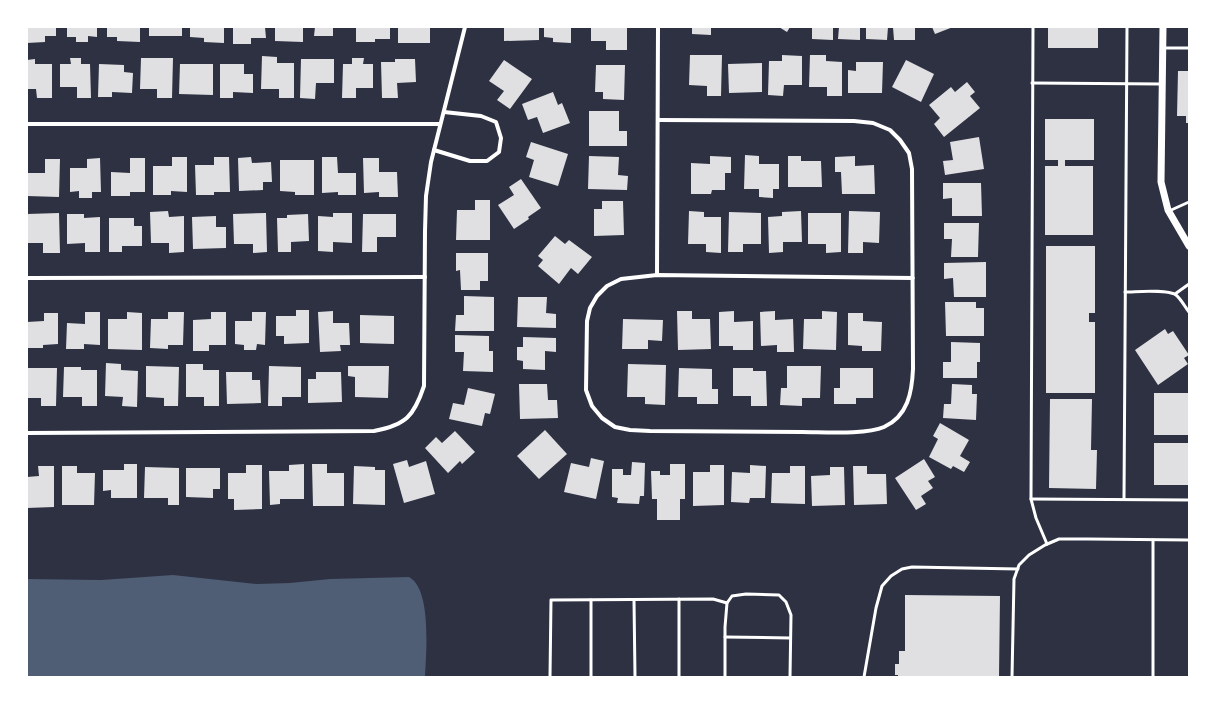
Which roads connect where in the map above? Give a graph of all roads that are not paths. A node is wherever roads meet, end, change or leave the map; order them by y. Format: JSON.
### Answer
{"nodes":[{"id":1,"x":465,"y":27,"type":"edge"},
{"id":2,"x":658,"y":27,"type":"edge"},
{"id":3,"x":1033,"y":27,"type":"edge"},
{"id":4,"x":1127,"y":27,"type":"edge"},
{"id":5,"x":1163,"y":27,"type":"edge"},
{"id":6,"x":1162,"y":48,"type":"junction"},
{"id":7,"x":1189,"y":48,"type":"edge"},
{"id":8,"x":1032,"y":83,"type":"junction"},
{"id":9,"x":1126,"y":84,"type":"junction"},
{"id":10,"x":1162,"y":84,"type":"junction"},
{"id":11,"x":444,"y":112,"type":"junction"},
{"id":12,"x":658,"y":120,"type":"junction"},
{"id":13,"x":27,"y":124,"type":"edge"},
{"id":14,"x":440,"y":124,"type":"junction"},
{"id":15,"x":434,"y":150,"type":"junction"},
{"id":16,"x":1189,"y":202,"type":"edge"},
{"id":17,"x":1169,"y":212,"type":"junction"},
{"id":18,"x":1189,"y":246,"type":"edge"},
{"id":19,"x":657,"y":275,"type":"junction"},
{"id":20,"x":425,"y":277,"type":"junction"},
{"id":21,"x":27,"y":278,"type":"edge"},
{"id":22,"x":913,"y":278,"type":"junction"},
{"id":23,"x":1189,"y":284,"type":"edge"},
{"id":24,"x":1125,"y":292,"type":"junction"},
{"id":25,"x":1175,"y":294,"type":"junction"},
{"id":26,"x":1189,"y":312,"type":"edge"},
{"id":27,"x":27,"y":433,"type":"edge"},
{"id":28,"x":1031,"y":499,"type":"junction"},
{"id":29,"x":1124,"y":500,"type":"junction"},
{"id":30,"x":1189,"y":500,"type":"edge"},
{"id":31,"x":1153,"y":540,"type":"junction"},
{"id":32,"x":1189,"y":540,"type":"edge"},
{"id":33,"x":1047,"y":544,"type":"junction"},
{"id":34,"x":1018,"y":569,"type":"junction"},
{"id":35,"x":679,"y":599,"type":"junction"},
{"id":36,"x":591,"y":600,"type":"junction"},
{"id":37,"x":634,"y":600,"type":"junction"},
{"id":38,"x":727,"y":603,"type":"junction"},
{"id":39,"x":725,"y":637,"type":"junction"},
{"id":40,"x":790,"y":638,"type":"junction"},
{"id":41,"x":550,"y":677,"type":"edge"},
{"id":42,"x":591,"y":677,"type":"edge"},
{"id":43,"x":635,"y":677,"type":"edge"},
{"id":44,"x":679,"y":677,"type":"edge"},
{"id":45,"x":725,"y":677,"type":"edge"},
{"id":46,"x":790,"y":677,"type":"edge"},
{"id":47,"x":864,"y":677,"type":"edge"},
{"id":48,"x":1012,"y":677,"type":"edge"},
{"id":49,"x":1153,"y":677,"type":"edge"}],
"edges":[{"from":1,"to":11,"type":"street"},
{"from":2,"to":12,"type":"street"},
{"from":3,"to":8,"type":"lane"},
{"from":4,"to":9,"type":"lane"},
{"from":5,"to":6,"type":"street"},
{"from":6,"to":7,"type":"lane"},
{"from":6,"to":10,"type":"street"},
{"from":8,"to":9,"type":"lane"},
{"from":8,"to":28,"type":"lane"},
{"from":9,"to":10,"type":"lane"},
{"from":9,"to":24,"type":"lane"},
{"from":10,"to":17,"type":"street"},
{"from":11,"to":14,"type":"street"},
{"from":11,"to":15,"type":"street"},
{"from":12,"to":19,"type":"street"},
{"from":12,"to":22,"type":"street"},
{"from":13,"to":14,"type":"street"},
{"from":14,"to":15,"type":"street"},
{"from":15,"to":20,"type":"street"},
{"from":16,"to":17,"type":"lane"},
{"from":17,"to":18,"type":"street"},
{"from":19,"to":22,"type":"street"},
{"from":19,"to":22,"type":"street"},
{"from":20,"to":21,"type":"street"},
{"from":20,"to":27,"type":"street"},
{"from":23,"to":25,"type":"lane"},
{"from":24,"to":25,"type":"lane"},
{"from":24,"to":29,"type":"lane"},
{"from":25,"to":26,"type":"lane"},
{"from":28,"to":29,"type":"lane"},
{"from":28,"to":33,"type":"lane"},
{"from":29,"to":30,"type":"lane"},
{"from":31,"to":32,"type":"lane"},
{"from":31,"to":33,"type":"lane"},
{"from":31,"to":49,"type":"lane"},
{"from":33,"to":34,"type":"lane"},
{"from":34,"to":47,"type":"lane"},
{"from":34,"to":48,"type":"lane"},
{"from":35,"to":37,"type":"lane"},
{"from":35,"to":38,"type":"lane"},
{"from":35,"to":44,"type":"lane"},
{"from":36,"to":37,"type":"lane"},
{"from":36,"to":41,"type":"lane"},
{"from":36,"to":42,"type":"lane"},
{"from":37,"to":43,"type":"lane"},
{"from":38,"to":39,"type":"lane"},
{"from":38,"to":40,"type":"lane"},
{"from":39,"to":40,"type":"lane"},
{"from":39,"to":45,"type":"lane"},
{"from":40,"to":46,"type":"lane"}]}
